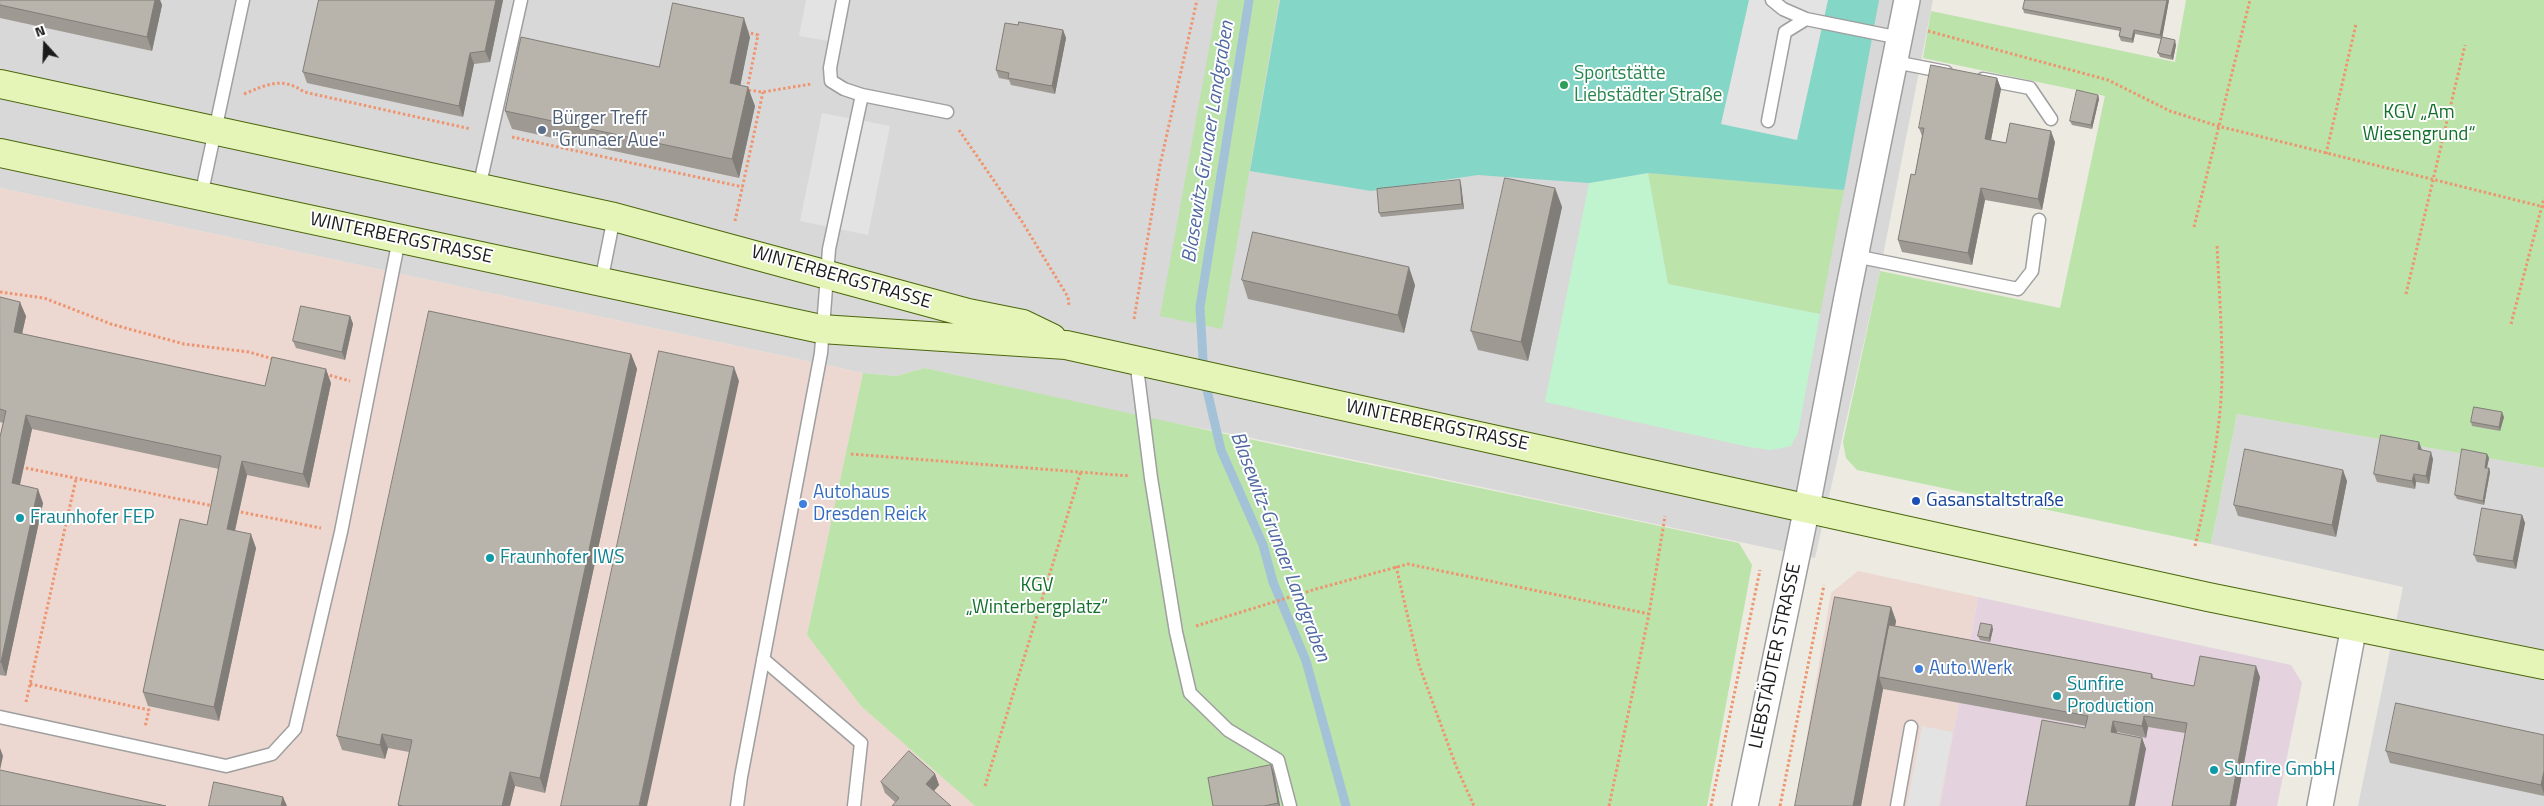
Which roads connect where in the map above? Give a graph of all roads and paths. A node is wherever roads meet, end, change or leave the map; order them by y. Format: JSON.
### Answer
{"nodes":[{"id":1,"x":243,"y":0,"type":"edge"},
{"id":2,"x":521,"y":0,"type":"edge"},
{"id":3,"x":843,"y":0,"type":"edge"},
{"id":4,"x":1197,"y":0,"type":"edge"},
{"id":5,"x":1772,"y":0,"type":"edge"},
{"id":6,"x":1907,"y":0,"type":"edge"},
{"id":7,"x":2250,"y":0,"type":"edge"},
{"id":8,"x":1806,"y":19,"type":"junction"},
{"id":9,"x":2356,"y":24,"type":"dead end"},
{"id":10,"x":739,"y":30,"type":"edge"},
{"id":11,"x":1928,"y":30,"type":"dead end"},
{"id":12,"x":1900,"y":38,"type":"junction"},
{"id":13,"x":2465,"y":45,"type":"dead end"},
{"id":14,"x":1895,"y":62,"type":"junction"},
{"id":15,"x":831,"y":81,"type":"junction"},
{"id":16,"x":0,"y":84,"type":"edge"},
{"id":17,"x":764,"y":92,"type":"junction"},
{"id":18,"x":862,"y":95,"type":"junction"},
{"id":19,"x":947,"y":112,"type":"joint"},
{"id":20,"x":2051,"y":119,"type":"dead end"},
{"id":21,"x":1768,"y":121,"type":"dead end"},
{"id":22,"x":2218,"y":126,"type":"junction"},
{"id":23,"x":215,"y":130,"type":"junction"},
{"id":24,"x":0,"y":153,"type":"edge"},
{"id":25,"x":2326,"y":154,"type":"junction"},
{"id":26,"x":2434,"y":180,"type":"junction"},
{"id":27,"x":479,"y":188,"type":"junction"},
{"id":28,"x":201,"y":196,"type":"junction"},
{"id":29,"x":2544,"y":198,"type":"edge"},
{"id":30,"x":2543,"y":206,"type":"edge"},
{"id":31,"x":614,"y":217,"type":"junction"},
{"id":32,"x":2039,"y":220,"type":"edge"},
{"id":33,"x":2194,"y":227,"type":"dead end"},
{"id":34,"x":399,"y":239,"type":"junction"},
{"id":35,"x":2217,"y":245,"type":"dead end"},
{"id":36,"x":729,"y":247,"type":"junction"},
{"id":37,"x":1855,"y":256,"type":"junction"},
{"id":38,"x":826,"y":275,"type":"junction"},
{"id":39,"x":601,"y":282,"type":"junction"},
{"id":40,"x":0,"y":292,"type":"edge"},
{"id":41,"x":2406,"y":294,"type":"dead end"},
{"id":42,"x":1069,"y":306,"type":"dead end"},
{"id":43,"x":1134,"y":319,"type":"dead end"},
{"id":44,"x":2511,"y":324,"type":"dead end"},
{"id":45,"x":821,"y":330,"type":"junction"},
{"id":46,"x":1066,"y":345,"type":"junction"},
{"id":47,"x":277,"y":360,"type":"edge"},
{"id":48,"x":1136,"y":360,"type":"junction"},
{"id":49,"x":323,"y":373,"type":"edge"},
{"id":50,"x":370,"y":387,"type":"junction"},
{"id":51,"x":851,"y":454,"type":"dead end"},
{"id":52,"x":19,"y":467,"type":"edge"},
{"id":53,"x":1082,"y":471,"type":"junction"},
{"id":54,"x":76,"y":478,"type":"junction"},
{"id":55,"x":1151,"y":478,"type":"junction"},
{"id":56,"x":218,"y":507,"type":"edge"},
{"id":57,"x":1807,"y":507,"type":"junction"},
{"id":58,"x":227,"y":509,"type":"edge"},
{"id":59,"x":1665,"y":516,"type":"dead end"},
{"id":60,"x":341,"y":532,"type":"junction"},
{"id":61,"x":2195,"y":546,"type":"dead end"},
{"id":62,"x":1396,"y":566,"type":"junction"},
{"id":63,"x":1760,"y":570,"type":"dead end"},
{"id":64,"x":1824,"y":585,"type":"dead end"},
{"id":65,"x":1649,"y":614,"type":"junction"},
{"id":66,"x":2354,"y":626,"type":"junction"},
{"id":67,"x":1176,"y":632,"type":"junction"},
{"id":68,"x":763,"y":659,"type":"junction"},
{"id":69,"x":2544,"y":665,"type":"edge"},
{"id":70,"x":30,"y":684,"type":"junction"},
{"id":71,"x":0,"y":717,"type":"edge"},
{"id":72,"x":21,"y":722,"type":"junction"},
{"id":73,"x":1912,"y":727,"type":"dead end"},
{"id":74,"x":141,"y":748,"type":"junction"},
{"id":75,"x":986,"y":786,"type":"dead end"},
{"id":76,"x":737,"y":806,"type":"edge"},
{"id":77,"x":854,"y":806,"type":"edge"},
{"id":78,"x":1290,"y":806,"type":"edge"},
{"id":79,"x":1474,"y":806,"type":"edge"},
{"id":80,"x":1609,"y":806,"type":"edge"},
{"id":81,"x":1712,"y":806,"type":"edge"},
{"id":82,"x":1745,"y":806,"type":"edge"},
{"id":83,"x":1780,"y":806,"type":"edge"},
{"id":84,"x":1897,"y":806,"type":"edge"},
{"id":85,"x":2320,"y":806,"type":"edge"}],
"edges":[{"from":1,"to":23,"type":"lane"},
{"from":2,"to":27,"type":"lane"},
{"from":3,"to":15,"type":"lane"},
{"from":4,"to":43,"type":"path"},
{"from":5,"to":8,"type":"lane"},
{"from":6,"to":12,"type":"street","name":"LIEBSTÄDTER STRASSE"},
{"from":7,"to":22,"type":"path"},
{"from":8,"to":12,"type":"lane"},
{"from":8,"to":21,"type":"lane"},
{"from":9,"to":25,"type":"path"},
{"from":10,"to":17,"type":"path"},
{"from":11,"to":22,"type":"path"},
{"from":12,"to":14,"type":"street","name":"LIEBSTÄDTER STRASSE"},
{"from":13,"to":26,"type":"path"},
{"from":14,"to":20,"type":"lane"},
{"from":14,"to":37,"type":"street","name":"LIEBSTÄDTER STRASSE"},
{"from":15,"to":17,"type":"path"},
{"from":15,"to":18,"type":"lane"},
{"from":16,"to":23,"type":"main road","name":"WINTERBERGSTRASSE"},
{"from":17,"to":36,"type":"path"},
{"from":18,"to":19,"type":"lane"},
{"from":18,"to":38,"type":"lane"},
{"from":19,"to":42,"type":"path"},
{"from":22,"to":25,"type":"path"},
{"from":22,"to":33,"type":"path"},
{"from":23,"to":27,"type":"main road","name":"WINTERBERGSTRASSE"},
{"from":23,"to":28,"type":"lane"},
{"from":24,"to":28,"type":"main road","name":"WINTERBERGSTRASSE"},
{"from":25,"to":26,"type":"path"},
{"from":26,"to":30,"type":"path"},
{"from":26,"to":41,"type":"path"},
{"from":27,"to":31,"type":"main road","name":"WINTERBERGSTRASSE"},
{"from":28,"to":34,"type":"main road","name":"WINTERBERGSTRASSE"},
{"from":29,"to":30,"type":"path"},
{"from":30,"to":44,"type":"path"},
{"from":31,"to":36,"type":"main road","name":"WINTERBERGSTRASSE"},
{"from":31,"to":39,"type":"lane"},
{"from":32,"to":37,"type":"lane"},
{"from":34,"to":39,"type":"main road","name":"WINTERBERGSTRASSE"},
{"from":34,"to":50,"type":"lane"},
{"from":35,"to":61,"type":"path"},
{"from":36,"to":38,"type":"main road","name":"WINTERBERGSTRASSE"},
{"from":37,"to":57,"type":"street","name":"LIEBSTÄDTER STRASSE"},
{"from":38,"to":45,"type":"lane"},
{"from":38,"to":46,"type":"main road","name":"WINTERBERGSTRASSE"},
{"from":39,"to":45,"type":"main road","name":"WINTERBERGSTRASSE"},
{"from":40,"to":47,"type":"path"},
{"from":45,"to":46,"type":"main road","name":"WINTERBERGSTRASSE"},
{"from":45,"to":68,"type":"lane"},
{"from":46,"to":48,"type":"main road","name":"WINTERBERGSTRASSE"},
{"from":48,"to":55,"type":"lane"},
{"from":48,"to":57,"type":"main road","name":"WINTERBERGSTRASSE"},
{"from":49,"to":50,"type":"path"},
{"from":50,"to":60,"type":"lane"},
{"from":51,"to":53,"type":"path"},
{"from":52,"to":54,"type":"path"},
{"from":53,"to":55,"type":"path"},
{"from":53,"to":75,"type":"path"},
{"from":54,"to":56,"type":"path"},
{"from":54,"to":70,"type":"path"},
{"from":55,"to":67,"type":"lane"},
{"from":57,"to":66,"type":"main road","name":"WINTERBERGSTRASSE"},
{"from":57,"to":82,"type":"street","name":"LIEBSTÄDTER STRASSE"},
{"from":58,"to":60,"type":"path"},
{"from":59,"to":65,"type":"path"},
{"from":60,"to":74,"type":"lane"},
{"from":62,"to":65,"type":"path"},
{"from":62,"to":67,"type":"path"},
{"from":62,"to":79,"type":"path"},
{"from":63,"to":81,"type":"path"},
{"from":64,"to":83,"type":"path"},
{"from":65,"to":80,"type":"path"},
{"from":66,"to":69,"type":"main road","name":"WINTERBERGSTRASSE"},
{"from":66,"to":85,"type":"street"},
{"from":67,"to":78,"type":"lane"},
{"from":68,"to":76,"type":"lane"},
{"from":68,"to":77,"type":"lane"},
{"from":70,"to":72,"type":"path"},
{"from":70,"to":74,"type":"path"},
{"from":71,"to":72,"type":"lane"},
{"from":72,"to":74,"type":"lane"},
{"from":73,"to":84,"type":"lane"}]}
